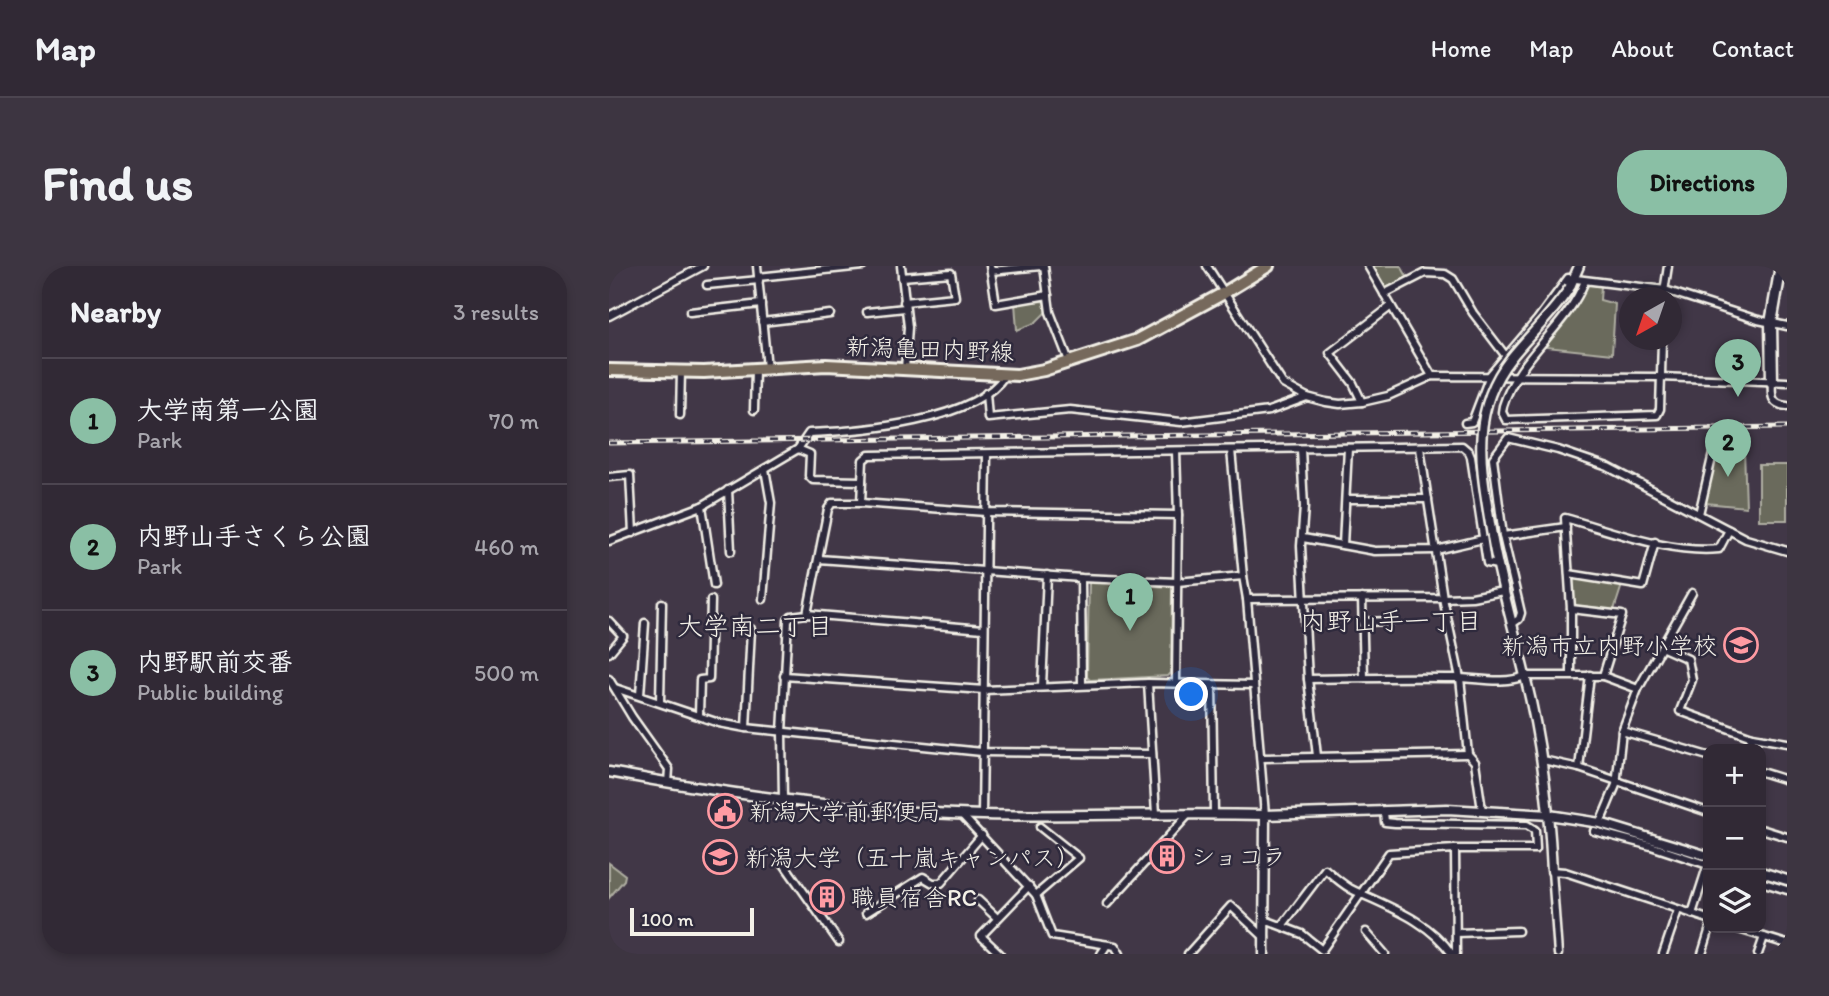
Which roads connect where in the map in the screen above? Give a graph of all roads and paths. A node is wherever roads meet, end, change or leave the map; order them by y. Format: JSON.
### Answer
{"nodes":[{"id":1,"x":703,"y":266,"type":"edge"},
{"id":2,"x":757,"y":266,"type":"edge"},
{"id":3,"x":863,"y":266,"type":"edge"},
{"id":4,"x":901,"y":266,"type":"edge"},
{"id":5,"x":1043,"y":266,"type":"edge"},
{"id":6,"x":1207,"y":266,"type":"edge"},
{"id":7,"x":1268,"y":266,"type":"edge"},
{"id":8,"x":1368,"y":266,"type":"edge"},
{"id":9,"x":1579,"y":266,"type":"edge"},
{"id":10,"x":1668,"y":266,"type":"edge"},
{"id":11,"x":1781,"y":266,"type":"edge"},
{"id":12,"x":990,"y":269,"type":"edge"},
{"id":13,"x":902,"y":277,"type":"junction"},
{"id":14,"x":758,"y":278,"type":"junction"},
{"id":15,"x":1585,"y":281,"type":"junction"},
{"id":16,"x":1572,"y":284,"type":"junction"},
{"id":17,"x":707,"y":285,"type":"dead end"},
{"id":18,"x":1621,"y":287,"type":"edge"},
{"id":19,"x":1665,"y":287,"type":"edge"},
{"id":20,"x":1224,"y":293,"type":"junction"},
{"id":21,"x":1384,"y":294,"type":"junction"},
{"id":22,"x":1048,"y":296,"type":"junction"},
{"id":23,"x":1682,"y":299,"type":"edge"},
{"id":24,"x":761,"y":304,"type":"junction"},
{"id":25,"x":904,"y":305,"type":"junction"},
{"id":26,"x":1391,"y":307,"type":"junction"},
{"id":27,"x":690,"y":312,"type":"dead end"},
{"id":28,"x":867,"y":312,"type":"dead end"},
{"id":29,"x":830,"y":314,"type":"dead end"},
{"id":30,"x":609,"y":316,"type":"edge"},
{"id":31,"x":762,"y":321,"type":"junction"},
{"id":32,"x":1771,"y":323,"type":"junction"},
{"id":33,"x":1787,"y":326,"type":"edge"},
{"id":34,"x":1661,"y":350,"type":"edge"},
{"id":35,"x":1505,"y":355,"type":"junction"},
{"id":36,"x":1069,"y":362,"type":"junction"},
{"id":37,"x":761,"y":368,"type":"junction"},
{"id":38,"x":905,"y":369,"type":"junction"},
{"id":39,"x":609,"y":370,"type":"edge"},
{"id":40,"x":681,"y":371,"type":"junction"},
{"id":41,"x":1005,"y":375,"type":"junction"},
{"id":42,"x":1490,"y":375,"type":"junction"},
{"id":43,"x":1516,"y":375,"type":"junction"},
{"id":44,"x":1432,"y":376,"type":"junction"},
{"id":45,"x":1660,"y":377,"type":"junction"},
{"id":46,"x":1772,"y":382,"type":"junction"},
{"id":47,"x":1787,"y":382,"type":"edge"},
{"id":48,"x":986,"y":393,"type":"junction"},
{"id":49,"x":1307,"y":397,"type":"junction"},
{"id":50,"x":1362,"y":402,"type":"junction"},
{"id":51,"x":1787,"y":405,"type":"edge"},
{"id":52,"x":754,"y":410,"type":"dead end"},
{"id":53,"x":680,"y":415,"type":"dead end"},
{"id":54,"x":1465,"y":424,"type":"dead end"},
{"id":55,"x":1348,"y":448,"type":"junction"},
{"id":56,"x":1420,"y":448,"type":"junction"},
{"id":57,"x":797,"y":449,"type":"junction"},
{"id":58,"x":1301,"y":449,"type":"junction"},
{"id":59,"x":1714,"y":449,"type":"dead end"},
{"id":60,"x":1231,"y":450,"type":"junction"},
{"id":61,"x":1176,"y":451,"type":"junction"},
{"id":62,"x":988,"y":454,"type":"junction"},
{"id":63,"x":765,"y":469,"type":"junction"},
{"id":64,"x":609,"y":477,"type":"edge"},
{"id":65,"x":862,"y":481,"type":"junction"},
{"id":66,"x":728,"y":490,"type":"junction"},
{"id":67,"x":1346,"y":499,"type":"junction"},
{"id":68,"x":1428,"y":499,"type":"junction"},
{"id":69,"x":861,"y":503,"type":"junction"},
{"id":70,"x":702,"y":506,"type":"junction"},
{"id":71,"x":986,"y":512,"type":"junction"},
{"id":72,"x":1699,"y":514,"type":"junction"},
{"id":73,"x":1178,"y":515,"type":"junction"},
{"id":74,"x":1566,"y":527,"type":"junction"},
{"id":75,"x":1729,"y":530,"type":"junction"},
{"id":76,"x":633,"y":533,"type":"junction"},
{"id":77,"x":1503,"y":536,"type":"junction"},
{"id":78,"x":1487,"y":537,"type":"junction"},
{"id":79,"x":1303,"y":538,"type":"junction"},
{"id":80,"x":609,"y":541,"type":"edge"},
{"id":81,"x":1655,"y":542,"type":"junction"},
{"id":82,"x":1343,"y":545,"type":"junction"},
{"id":83,"x":1436,"y":550,"type":"junction"},
{"id":84,"x":731,"y":551,"type":"dead end"},
{"id":85,"x":1787,"y":551,"type":"edge"},
{"id":86,"x":820,"y":559,"type":"junction"},
{"id":87,"x":985,"y":570,"type":"junction"},
{"id":88,"x":1569,"y":574,"type":"junction"},
{"id":89,"x":1047,"y":575,"type":"junction"},
{"id":90,"x":1243,"y":576,"type":"junction"},
{"id":91,"x":1081,"y":578,"type":"junction"},
{"id":92,"x":1177,"y":582,"type":"junction"},
{"id":93,"x":714,"y":585,"type":"dead end"},
{"id":94,"x":1503,"y":591,"type":"junction"},
{"id":95,"x":1692,"y":593,"type":"dead end"},
{"id":96,"x":1304,"y":598,"type":"junction"},
{"id":97,"x":1361,"y":598,"type":"junction"},
{"id":98,"x":1443,"y":598,"type":"junction"},
{"id":99,"x":763,"y":599,"type":"dead end"},
{"id":100,"x":1247,"y":599,"type":"junction"},
{"id":101,"x":711,"y":600,"type":"dead end"},
{"id":102,"x":662,"y":603,"type":"dead end"},
{"id":103,"x":1571,"y":609,"type":"junction"},
{"id":104,"x":807,"y":614,"type":"junction"},
{"id":105,"x":609,"y":621,"type":"edge"},
{"id":106,"x":1391,"y":621,"type":"dead end"},
{"id":107,"x":1362,"y":622,"type":"junction"},
{"id":108,"x":645,"y":623,"type":"dead end"},
{"id":109,"x":1512,"y":624,"type":"junction"},
{"id":110,"x":751,"y":629,"type":"dead end"},
{"id":111,"x":983,"y":629,"type":"junction"},
{"id":112,"x":1661,"y":647,"type":"junction"},
{"id":113,"x":609,"y":653,"type":"edge"},
{"id":114,"x":1571,"y":675,"type":"junction"},
{"id":115,"x":1590,"y":675,"type":"junction"},
{"id":116,"x":1525,"y":676,"type":"junction"},
{"id":117,"x":1604,"y":676,"type":"junction"},
{"id":118,"x":784,"y":677,"type":"junction"},
{"id":119,"x":609,"y":678,"type":"edge"},
{"id":120,"x":1364,"y":678,"type":"junction"},
{"id":121,"x":1460,"y":678,"type":"junction"},
{"id":122,"x":1308,"y":679,"type":"junction"},
{"id":123,"x":1175,"y":682,"type":"junction"},
{"id":124,"x":1148,"y":683,"type":"junction"},
{"id":125,"x":1082,"y":685,"type":"junction"},
{"id":126,"x":1212,"y":685,"type":"junction"},
{"id":127,"x":1254,"y":685,"type":"junction"},
{"id":128,"x":1042,"y":686,"type":"junction"},
{"id":129,"x":615,"y":688,"type":"junction"},
{"id":130,"x":1638,"y":689,"type":"junction"},
{"id":131,"x":984,"y":690,"type":"junction"},
{"id":132,"x":640,"y":695,"type":"junction"},
{"id":133,"x":660,"y":702,"type":"junction"},
{"id":134,"x":699,"y":715,"type":"junction"},
{"id":135,"x":745,"y":728,"type":"junction"},
{"id":136,"x":1622,"y":731,"type":"junction"},
{"id":137,"x":782,"y":732,"type":"junction"},
{"id":138,"x":1752,"y":737,"type":"junction"},
{"id":139,"x":1787,"y":743,"type":"edge"},
{"id":140,"x":1750,"y":744,"type":"edge"},
{"id":141,"x":982,"y":752,"type":"junction"},
{"id":142,"x":1152,"y":754,"type":"junction"},
{"id":143,"x":1468,"y":754,"type":"junction"},
{"id":144,"x":1703,"y":755,"type":"edge"},
{"id":145,"x":1317,"y":756,"type":"junction"},
{"id":146,"x":1261,"y":758,"type":"junction"},
{"id":147,"x":1543,"y":760,"type":"junction"},
{"id":148,"x":1579,"y":768,"type":"junction"},
{"id":149,"x":609,"y":772,"type":"edge"},
{"id":150,"x":1766,"y":774,"type":"edge"},
{"id":151,"x":1617,"y":780,"type":"junction"},
{"id":152,"x":1787,"y":780,"type":"edge"},
{"id":153,"x":669,"y":783,"type":"junction"},
{"id":154,"x":783,"y":800,"type":"junction"},
{"id":155,"x":1482,"y":810,"type":"junction"},
{"id":156,"x":1703,"y":810,"type":"edge"},
{"id":157,"x":1384,"y":812,"type":"junction"},
{"id":158,"x":1213,"y":813,"type":"junction"},
{"id":159,"x":961,"y":814,"type":"junction"},
{"id":160,"x":1156,"y":814,"type":"junction"},
{"id":161,"x":1189,"y":814,"type":"junction"},
{"id":162,"x":982,"y":815,"type":"junction"},
{"id":163,"x":1265,"y":815,"type":"junction"},
{"id":164,"x":1549,"y":815,"type":"junction"},
{"id":165,"x":1600,"y":822,"type":"junction"},
{"id":166,"x":1040,"y":827,"type":"dead end"},
{"id":167,"x":1594,"y":831,"type":"dead end"},
{"id":168,"x":1766,"y":831,"type":"edge"},
{"id":169,"x":982,"y":835,"type":"junction"},
{"id":170,"x":1787,"y":837,"type":"edge"},
{"id":171,"x":1455,"y":849,"type":"junction"},
{"id":172,"x":1703,"y":854,"type":"edge"},
{"id":173,"x":1703,"y":863,"type":"edge"},
{"id":174,"x":784,"y":864,"type":"dead end"},
{"id":175,"x":1706,"y":870,"type":"edge"},
{"id":176,"x":1552,"y":871,"type":"junction"},
{"id":177,"x":1766,"y":874,"type":"edge"},
{"id":178,"x":1787,"y":880,"type":"edge"},
{"id":179,"x":1766,"y":884,"type":"edge"},
{"id":180,"x":1029,"y":886,"type":"junction"},
{"id":181,"x":1787,"y":890,"type":"edge"},
{"id":182,"x":1360,"y":893,"type":"junction"},
{"id":183,"x":1036,"y":895,"type":"junction"},
{"id":184,"x":978,"y":900,"type":"dead end"},
{"id":185,"x":1107,"y":904,"type":"dead end"},
{"id":186,"x":1678,"y":910,"type":"junction"},
{"id":187,"x":866,"y":913,"type":"dead end"},
{"id":188,"x":1692,"y":914,"type":"junction"},
{"id":189,"x":1703,"y":917,"type":"edge"},
{"id":190,"x":997,"y":918,"type":"junction"},
{"id":191,"x":1265,"y":920,"type":"junction"},
{"id":192,"x":1282,"y":926,"type":"junction"},
{"id":193,"x":1518,"y":931,"type":"dead end"},
{"id":194,"x":1366,"y":932,"type":"dead end"},
{"id":195,"x":1456,"y":933,"type":"junction"},
{"id":196,"x":1708,"y":933,"type":"edge"},
{"id":197,"x":1751,"y":933,"type":"edge"},
{"id":198,"x":1763,"y":937,"type":"junction"},
{"id":199,"x":1265,"y":938,"type":"junction"},
{"id":200,"x":839,"y":942,"type":"dead end"},
{"id":201,"x":1787,"y":944,"type":"edge"},
{"id":202,"x":1107,"y":946,"type":"junction"},
{"id":203,"x":1000,"y":954,"type":"edge"},
{"id":204,"x":1101,"y":954,"type":"edge"},
{"id":205,"x":1120,"y":954,"type":"edge"},
{"id":206,"x":1188,"y":954,"type":"edge"},
{"id":207,"x":1264,"y":954,"type":"edge"},
{"id":208,"x":1385,"y":954,"type":"edge"},
{"id":209,"x":1454,"y":954,"type":"edge"},
{"id":210,"x":1558,"y":954,"type":"edge"},
{"id":211,"x":1663,"y":954,"type":"edge"},
{"id":212,"x":1702,"y":954,"type":"edge"},
{"id":213,"x":1758,"y":954,"type":"edge"}],
"edges":[{"from":1,"to":30,"type":"street"},
{"from":2,"to":14,"type":"street"},
{"from":3,"to":14,"type":"street"},
{"from":4,"to":13,"type":"street"},
{"from":5,"to":12,"type":"street"},
{"from":5,"to":22,"type":"street"},
{"from":6,"to":20,"type":"street"},
{"from":7,"to":20,"type":"main road","name":"新潟亀田内野線"},
{"from":8,"to":21,"type":"street"},
{"from":9,"to":16,"type":"street"},
{"from":10,"to":19,"type":"street"},
{"from":11,"to":32,"type":"main road"},
{"from":12,"to":22,"type":"street"},
{"from":13,"to":25,"type":"street"},
{"from":13,"to":25,"type":"street"},
{"from":14,"to":17,"type":"street"},
{"from":14,"to":24,"type":"street"},
{"from":15,"to":16,"type":"street"},
{"from":15,"to":18,"type":"street"},
{"from":15,"to":43,"type":"street"},
{"from":16,"to":35,"type":"street"},
{"from":16,"to":78,"type":"street","bridge":true},
{"from":20,"to":36,"type":"main road","name":"新潟亀田内野線"},
{"from":20,"to":49,"type":"street"},
{"from":21,"to":26,"type":"street"},
{"from":21,"to":35,"type":"street"},
{"from":22,"to":36,"type":"street"},
{"from":23,"to":32,"type":"street"},
{"from":24,"to":27,"type":"street"},
{"from":24,"to":31,"type":"street"},
{"from":25,"to":28,"type":"street"},
{"from":25,"to":38,"type":"street"},
{"from":26,"to":44,"type":"street"},
{"from":26,"to":50,"type":"street"},
{"from":29,"to":31,"type":"street"},
{"from":31,"to":37,"type":"street"},
{"from":32,"to":33,"type":"street"},
{"from":32,"to":46,"type":"main road"},
{"from":34,"to":45,"type":"street"},
{"from":35,"to":42,"type":"street"},
{"from":36,"to":41,"type":"main road","name":"新潟亀田内野線"},
{"from":37,"to":38,"type":"main road","name":"新潟亀田内野線"},
{"from":37,"to":40,"type":"main road","name":"新潟亀田内野線"},
{"from":37,"to":52,"type":"street"},
{"from":38,"to":41,"type":"main road","name":"新潟亀田内野線"},
{"from":39,"to":40,"type":"main road","name":"新潟亀田内野線"},
{"from":40,"to":53,"type":"street"},
{"from":41,"to":48,"type":"street"},
{"from":42,"to":43,"type":"street"},
{"from":42,"to":44,"type":"street"},
{"from":42,"to":54,"type":"street"},
{"from":43,"to":45,"type":"street"},
{"from":43,"to":45,"type":"street"},
{"from":44,"to":50,"type":"street"},
{"from":45,"to":46,"type":"street"},
{"from":46,"to":47,"type":"street"},
{"from":46,"to":51,"type":"street"},
{"from":48,"to":49,"type":"street"},
{"from":48,"to":57,"type":"street"},
{"from":49,"to":50,"type":"street"},
{"from":55,"to":56,"type":"street"},
{"from":55,"to":58,"type":"street"},
{"from":55,"to":67,"type":"street"},
{"from":56,"to":68,"type":"street"},
{"from":56,"to":78,"type":"street"},
{"from":57,"to":63,"type":"street"},
{"from":57,"to":65,"type":"street"},
{"from":58,"to":60,"type":"street"},
{"from":58,"to":79,"type":"street"},
{"from":59,"to":72,"type":"street"},
{"from":60,"to":61,"type":"street"},
{"from":60,"to":90,"type":"street"},
{"from":61,"to":62,"type":"street"},
{"from":61,"to":73,"type":"street"},
{"from":62,"to":65,"type":"street"},
{"from":62,"to":71,"type":"street"},
{"from":63,"to":66,"type":"street"},
{"from":63,"to":99,"type":"street"},
{"from":64,"to":76,"type":"street"},
{"from":65,"to":69,"type":"street"},
{"from":66,"to":70,"type":"street"},
{"from":66,"to":84,"type":"street"},
{"from":67,"to":68,"type":"street"},
{"from":67,"to":82,"type":"street"},
{"from":68,"to":83,"type":"street"},
{"from":69,"to":71,"type":"street"},
{"from":69,"to":86,"type":"street"},
{"from":70,"to":76,"type":"street"},
{"from":70,"to":93,"type":"street"},
{"from":71,"to":73,"type":"street"},
{"from":71,"to":87,"type":"street"},
{"from":72,"to":75,"type":"street"},
{"from":72,"to":77,"type":"street"},
{"from":73,"to":92,"type":"street"},
{"from":74,"to":77,"type":"street"},
{"from":74,"to":81,"type":"street"},
{"from":74,"to":88,"type":"street"},
{"from":75,"to":81,"type":"street"},
{"from":75,"to":85,"type":"street"},
{"from":76,"to":80,"type":"street"},
{"from":77,"to":109,"type":"street"},
{"from":78,"to":83,"type":"street"},
{"from":78,"to":94,"type":"street"},
{"from":79,"to":82,"type":"street"},
{"from":79,"to":96,"type":"street"},
{"from":81,"to":88,"type":"street"},
{"from":82,"to":83,"type":"street"},
{"from":83,"to":98,"type":"street"},
{"from":86,"to":87,"type":"street"},
{"from":86,"to":104,"type":"street"},
{"from":87,"to":89,"type":"street"},
{"from":87,"to":111,"type":"street"},
{"from":88,"to":103,"type":"street"},
{"from":89,"to":91,"type":"street"},
{"from":89,"to":128,"type":"street"},
{"from":90,"to":92,"type":"street"},
{"from":90,"to":100,"type":"street"},
{"from":91,"to":92,"type":"street"},
{"from":91,"to":125,"type":"street"},
{"from":92,"to":123,"type":"street"},
{"from":94,"to":98,"type":"street"},
{"from":94,"to":109,"type":"street"},
{"from":95,"to":112,"type":"street"},
{"from":96,"to":97,"type":"street"},
{"from":96,"to":100,"type":"street"},
{"from":96,"to":122,"type":"street"},
{"from":97,"to":98,"type":"street"},
{"from":97,"to":107,"type":"street"},
{"from":98,"to":121,"type":"street"},
{"from":100,"to":127,"type":"street"},
{"from":101,"to":134,"type":"street"},
{"from":102,"to":133,"type":"street"},
{"from":103,"to":114,"type":"street"},
{"from":103,"to":117,"type":"street"},
{"from":104,"to":111,"type":"street"},
{"from":104,"to":118,"type":"street"},
{"from":105,"to":113,"type":"street"},
{"from":106,"to":107,"type":"street"},
{"from":107,"to":120,"type":"street"},
{"from":108,"to":132,"type":"street"},
{"from":109,"to":116,"type":"street"},
{"from":110,"to":135,"type":"street"},
{"from":111,"to":131,"type":"street"},
{"from":112,"to":130,"type":"street"},
{"from":112,"to":138,"type":"street"},
{"from":114,"to":115,"type":"street"},
{"from":114,"to":116,"type":"street"},
{"from":115,"to":117,"type":"street"},
{"from":115,"to":148,"type":"street"},
{"from":116,"to":121,"type":"street"},
{"from":116,"to":147,"type":"street"},
{"from":117,"to":130,"type":"street"},
{"from":118,"to":131,"type":"street"},
{"from":118,"to":137,"type":"street"},
{"from":119,"to":129,"type":"street"},
{"from":120,"to":121,"type":"street"},
{"from":120,"to":122,"type":"street"},
{"from":121,"to":143,"type":"street"},
{"from":122,"to":145,"type":"street"},
{"from":123,"to":124,"type":"street"},
{"from":123,"to":126,"type":"street"},
{"from":124,"to":125,"type":"street"},
{"from":124,"to":142,"type":"street"},
{"from":125,"to":128,"type":"street"},
{"from":126,"to":127,"type":"street"},
{"from":126,"to":158,"type":"street"},
{"from":127,"to":146,"type":"street"},
{"from":128,"to":131,"type":"street"},
{"from":129,"to":132,"type":"street"},
{"from":129,"to":153,"type":"street"},
{"from":130,"to":136,"type":"street"},
{"from":131,"to":141,"type":"street"},
{"from":132,"to":133,"type":"street"},
{"from":133,"to":134,"type":"street"},
{"from":134,"to":135,"type":"street"},
{"from":135,"to":137,"type":"street"},
{"from":136,"to":144,"type":"street"},
{"from":136,"to":151,"type":"street"},
{"from":137,"to":141,"type":"street"},
{"from":137,"to":154,"type":"street"},
{"from":138,"to":139,"type":"street"},
{"from":138,"to":140,"type":"street"},
{"from":141,"to":142,"type":"street"},
{"from":141,"to":162,"type":"street"},
{"from":142,"to":160,"type":"street"},
{"from":143,"to":145,"type":"street"},
{"from":143,"to":155,"type":"street"},
{"from":145,"to":146,"type":"street"},
{"from":146,"to":163,"type":"street"},
{"from":147,"to":148,"type":"street"},
{"from":147,"to":164,"type":"street"},
{"from":148,"to":151,"type":"street"},
{"from":149,"to":153,"type":"street"},
{"from":150,"to":152,"type":"street"},
{"from":151,"to":156,"type":"street"},
{"from":151,"to":165,"type":"street"},
{"from":153,"to":154,"type":"street"},
{"from":154,"to":159,"type":"street"},
{"from":155,"to":157,"type":"street"},
{"from":155,"to":164,"type":"street"},
{"from":157,"to":163,"type":"street"},
{"from":157,"to":171,"type":"street"},
{"from":158,"to":161,"type":"street"},
{"from":158,"to":163,"type":"street"},
{"from":159,"to":162,"type":"street"},
{"from":159,"to":169,"type":"street"},
{"from":160,"to":161,"type":"street"},
{"from":160,"to":162,"type":"street"},
{"from":161,"to":185,"type":"street"},
{"from":163,"to":191,"type":"street"},
{"from":164,"to":165,"type":"street"},
{"from":164,"to":176,"type":"street"},
{"from":165,"to":172,"type":"street"},
{"from":166,"to":183,"type":"street"},
{"from":167,"to":173,"type":"street"},
{"from":168,"to":170,"type":"street"},
{"from":169,"to":180,"type":"street"},
{"from":169,"to":187,"type":"street"},
{"from":171,"to":182,"type":"street"},
{"from":171,"to":195,"type":"street"},
{"from":174,"to":200,"type":"street"},
{"from":175,"to":188,"type":"street"},
{"from":176,"to":186,"type":"street"},
{"from":176,"to":210,"type":"street"},
{"from":177,"to":178,"type":"street"},
{"from":179,"to":181,"type":"street"},
{"from":180,"to":183,"type":"street"},
{"from":180,"to":190,"type":"street"},
{"from":182,"to":192,"type":"street"},
{"from":182,"to":192,"type":"street"},
{"from":182,"to":209,"type":"street"},
{"from":183,"to":202,"type":"street"},
{"from":184,"to":190,"type":"street"},
{"from":186,"to":188,"type":"street"},
{"from":186,"to":211,"type":"street"},
{"from":188,"to":189,"type":"street"},
{"from":190,"to":203,"type":"street"},
{"from":191,"to":192,"type":"street"},
{"from":191,"to":199,"type":"street"},
{"from":193,"to":195,"type":"street"},
{"from":194,"to":208,"type":"street"},
{"from":195,"to":209,"type":"street"},
{"from":196,"to":212,"type":"street"},
{"from":197,"to":198,"type":"street"},
{"from":198,"to":201,"type":"street"},
{"from":198,"to":213,"type":"street"},
{"from":199,"to":206,"type":"street"},
{"from":199,"to":207,"type":"street"},
{"from":202,"to":204,"type":"street"},
{"from":202,"to":205,"type":"street"}]}
